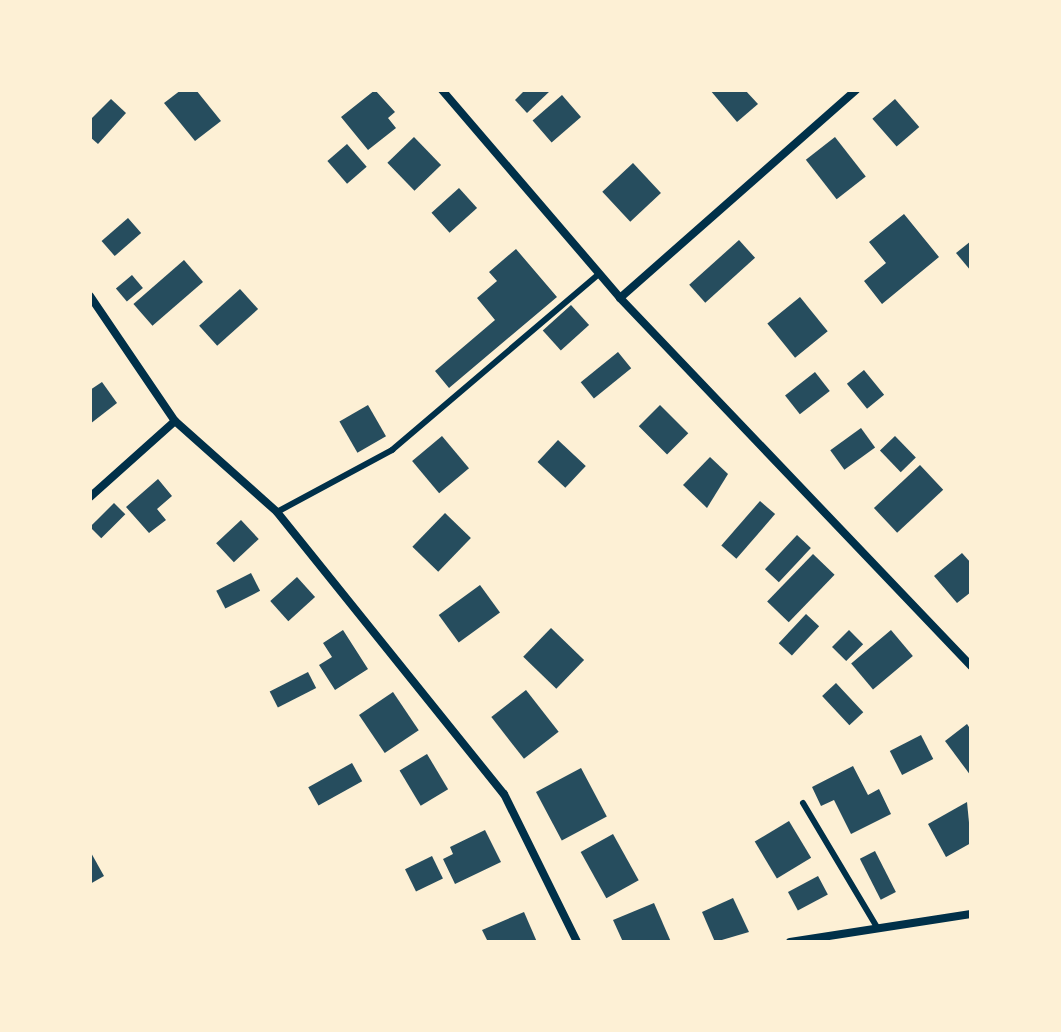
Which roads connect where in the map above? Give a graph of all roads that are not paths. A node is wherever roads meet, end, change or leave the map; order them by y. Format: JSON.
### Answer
{"nodes":[{"id":1,"x":442,"y":90,"type":"edge"},
{"id":2,"x":856,"y":90,"type":"edge"},
{"id":3,"x":599,"y":274,"type":"junction"},
{"id":4,"x":90,"y":296,"type":"edge"},
{"id":5,"x":620,"y":298,"type":"junction"},
{"id":6,"x":175,"y":421,"type":"junction"},
{"id":7,"x":90,"y":497,"type":"edge"},
{"id":8,"x":277,"y":512,"type":"junction"},
{"id":9,"x":971,"y":666,"type":"edge"},
{"id":10,"x":803,"y":803,"type":"dead end"},
{"id":11,"x":971,"y":914,"type":"edge"},
{"id":12,"x":877,"y":927,"type":"junction"},
{"id":13,"x":577,"y":942,"type":"edge"},
{"id":14,"x":790,"y":942,"type":"edge"}],
"edges":[{"from":1,"to":3,"type":"street"},
{"from":2,"to":5,"type":"street"},
{"from":3,"to":5,"type":"street"},
{"from":3,"to":8,"type":"lane"},
{"from":4,"to":6,"type":"street"},
{"from":5,"to":9,"type":"street"},
{"from":6,"to":7,"type":"street"},
{"from":6,"to":8,"type":"street"},
{"from":8,"to":13,"type":"street"},
{"from":10,"to":12,"type":"lane"},
{"from":11,"to":12,"type":"street"},
{"from":12,"to":14,"type":"street"}]}
